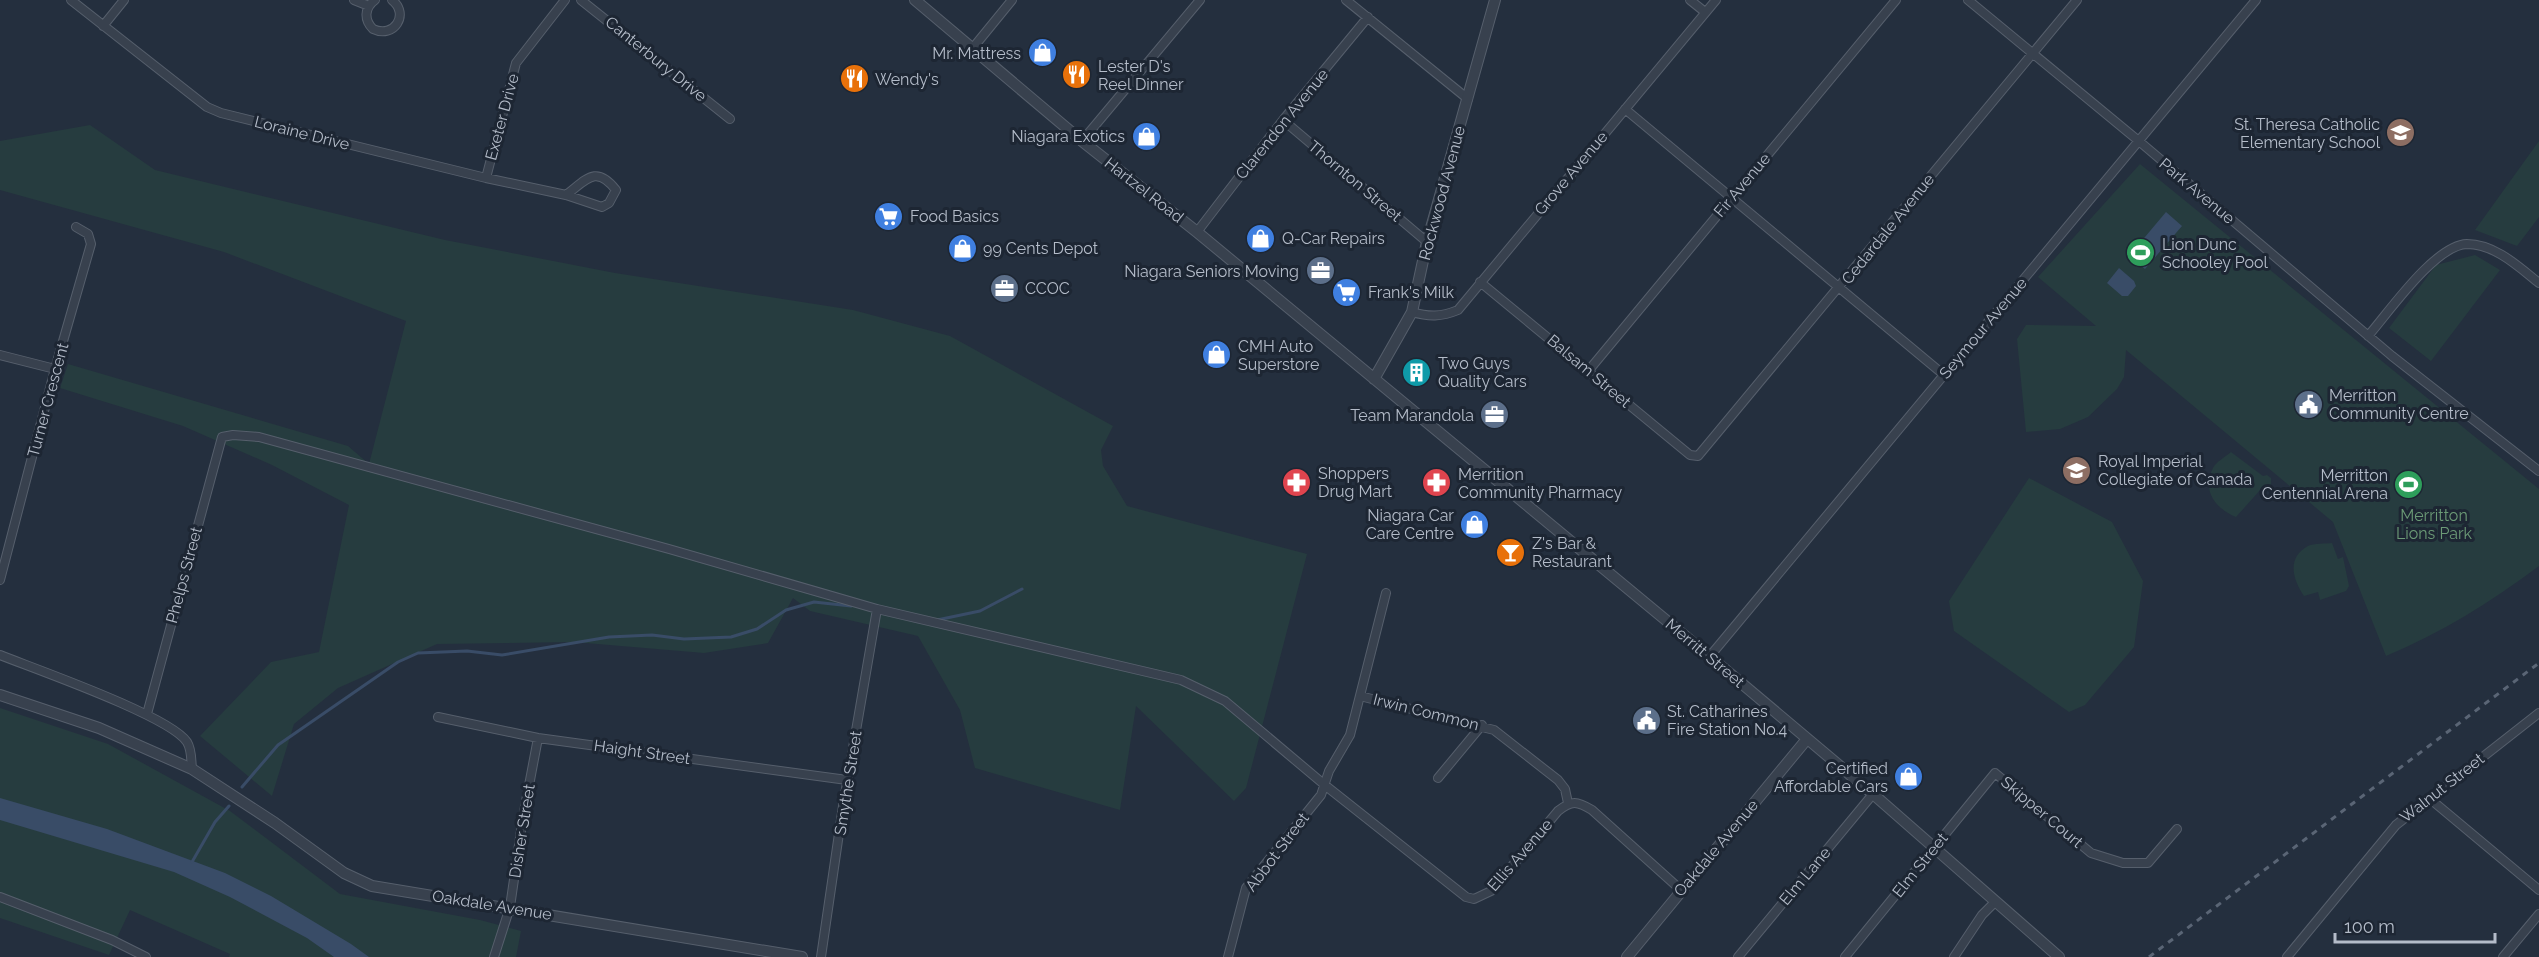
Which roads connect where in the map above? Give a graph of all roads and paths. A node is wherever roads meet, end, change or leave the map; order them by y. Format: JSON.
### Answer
{"nodes":[{"id":1,"x":71,"y":0,"type":"edge"},
{"id":2,"x":124,"y":0,"type":"edge"},
{"id":3,"x":354,"y":0,"type":"edge"},
{"id":4,"x":392,"y":0,"type":"edge"},
{"id":5,"x":564,"y":0,"type":"edge"},
{"id":6,"x":581,"y":0,"type":"edge"},
{"id":7,"x":915,"y":0,"type":"edge"},
{"id":8,"x":1012,"y":0,"type":"edge"},
{"id":9,"x":1200,"y":0,"type":"edge"},
{"id":10,"x":1346,"y":0,"type":"edge"},
{"id":11,"x":1495,"y":0,"type":"edge"},
{"id":12,"x":1690,"y":0,"type":"edge"},
{"id":13,"x":1716,"y":0,"type":"edge"},
{"id":14,"x":1896,"y":0,"type":"edge"},
{"id":15,"x":1968,"y":0,"type":"edge"},
{"id":16,"x":2077,"y":0,"type":"edge"},
{"id":17,"x":2256,"y":0,"type":"edge"},
{"id":18,"x":372,"y":3,"type":"edge"},
{"id":19,"x":1706,"y":12,"type":"junction"},
{"id":20,"x":1368,"y":17,"type":"junction"},
{"id":21,"x":103,"y":26,"type":"junction"},
{"id":22,"x":972,"y":49,"type":"junction"},
{"id":23,"x":2032,"y":54,"type":"junction"},
{"id":24,"x":1467,"y":99,"type":"junction"},
{"id":25,"x":1625,"y":109,"type":"junction"},
{"id":26,"x":730,"y":119,"type":"dead end"},
{"id":27,"x":1283,"y":120,"type":"junction"},
{"id":28,"x":1082,"y":141,"type":"junction"},
{"id":29,"x":2140,"y":142,"type":"junction"},
{"id":30,"x":486,"y":178,"type":"junction"},
{"id":31,"x":566,"y":195,"type":"junction"},
{"id":32,"x":1731,"y":199,"type":"junction"},
{"id":33,"x":76,"y":227,"type":"dead end"},
{"id":34,"x":1197,"y":232,"type":"junction"},
{"id":35,"x":1427,"y":242,"type":"junction"},
{"id":36,"x":1480,"y":282,"type":"junction"},
{"id":37,"x":2539,"y":283,"type":"edge"},
{"id":38,"x":1840,"y":288,"type":"junction"},
{"id":39,"x":1412,"y":312,"type":"junction"},
{"id":40,"x":2368,"y":336,"type":"junction"},
{"id":41,"x":0,"y":355,"type":"edge"},
{"id":42,"x":55,"y":369,"type":"junction"},
{"id":43,"x":1589,"y":370,"type":"junction"},
{"id":44,"x":1944,"y":375,"type":"junction"},
{"id":45,"x":1374,"y":379,"type":"junction"},
{"id":46,"x":1698,"y":456,"type":"joint"},
{"id":47,"x":2539,"y":471,"type":"edge"},
{"id":48,"x":4,"y":548,"type":"edge"},
{"id":49,"x":0,"y":580,"type":"edge"},
{"id":50,"x":1386,"y":593,"type":"dead end"},
{"id":51,"x":877,"y":609,"type":"junction"},
{"id":52,"x":0,"y":655,"type":"edge"},
{"id":53,"x":1710,"y":656,"type":"junction"},
{"id":54,"x":0,"y":695,"type":"edge"},
{"id":55,"x":1360,"y":696,"type":"junction"},
{"id":56,"x":2539,"y":713,"type":"edge"},
{"id":57,"x":147,"y":714,"type":"junction"},
{"id":58,"x":438,"y":717,"type":"dead end"},
{"id":59,"x":1482,"y":725,"type":"junction"},
{"id":60,"x":538,"y":738,"type":"junction"},
{"id":61,"x":1807,"y":739,"type":"junction"},
{"id":62,"x":192,"y":769,"type":"junction"},
{"id":63,"x":1995,"y":773,"type":"joint"},
{"id":64,"x":1438,"y":778,"type":"dead end"},
{"id":65,"x":847,"y":780,"type":"junction"},
{"id":66,"x":1326,"y":786,"type":"junction"},
{"id":67,"x":1873,"y":794,"type":"junction"},
{"id":68,"x":2429,"y":798,"type":"junction"},
{"id":69,"x":1568,"y":802,"type":"junction"},
{"id":70,"x":2177,"y":829,"type":"dead end"},
{"id":71,"x":1934,"y":848,"type":"junction"},
{"id":72,"x":1681,"y":890,"type":"junction"},
{"id":73,"x":2539,"y":890,"type":"edge"},
{"id":74,"x":0,"y":897,"type":"edge"},
{"id":75,"x":1995,"y":902,"type":"junction"},
{"id":76,"x":510,"y":907,"type":"junction"},
{"id":77,"x":2539,"y":914,"type":"edge"},
{"id":78,"x":146,"y":957,"type":"edge"},
{"id":79,"x":494,"y":957,"type":"edge"},
{"id":80,"x":802,"y":957,"type":"edge"},
{"id":81,"x":821,"y":957,"type":"edge"},
{"id":82,"x":1228,"y":957,"type":"edge"},
{"id":83,"x":1627,"y":957,"type":"edge"},
{"id":84,"x":1738,"y":957,"type":"edge"},
{"id":85,"x":1845,"y":957,"type":"edge"},
{"id":86,"x":1954,"y":957,"type":"edge"},
{"id":87,"x":2059,"y":957,"type":"edge"},
{"id":88,"x":2287,"y":957,"type":"edge"},
{"id":89,"x":2503,"y":957,"type":"edge"}],
"edges":[{"from":1,"to":21,"type":"street","name":"Loraine Drive"},
{"from":2,"to":21,"type":"street"},
{"from":3,"to":18,"type":"street"},
{"from":4,"to":18,"type":"street"},
{"from":5,"to":30,"type":"street","name":"Exeter Drive"},
{"from":6,"to":26,"type":"street","name":"Canterbury Drive"},
{"from":7,"to":22,"type":"street","name":"Hartzel Road"},
{"from":8,"to":22,"type":"street"},
{"from":9,"to":28,"type":"street"},
{"from":10,"to":20,"type":"street"},
{"from":11,"to":24,"type":"street","name":"Rockwood Avenue"},
{"from":12,"to":19,"type":"street"},
{"from":13,"to":19,"type":"street","name":"Grove Avenue"},
{"from":14,"to":32,"type":"street","name":"Fir Avenue"},
{"from":15,"to":23,"type":"street","name":"Park Avenue"},
{"from":16,"to":23,"type":"street","name":"Cedardale Avenue"},
{"from":17,"to":29,"type":"street","name":"Seymour Avenue"},
{"from":19,"to":25,"type":"street","name":"Grove Avenue"},
{"from":20,"to":24,"type":"street"},
{"from":20,"to":27,"type":"street","name":"Clarendon Avenue"},
{"from":21,"to":30,"type":"street","name":"Loraine Drive"},
{"from":22,"to":28,"type":"street","name":"Hartzel Road"},
{"from":23,"to":29,"type":"street","name":"Park Avenue"},
{"from":23,"to":38,"type":"street","name":"Cedardale Avenue"},
{"from":24,"to":35,"type":"street","name":"Rockwood Avenue"},
{"from":25,"to":32,"type":"street"},
{"from":25,"to":36,"type":"street","name":"Grove Avenue"},
{"from":27,"to":34,"type":"street","name":"Clarendon Avenue"},
{"from":27,"to":35,"type":"street","name":"Thornton Street"},
{"from":28,"to":34,"type":"street","name":"Hartzel Road"},
{"from":29,"to":40,"type":"street","name":"Park Avenue"},
{"from":29,"to":44,"type":"street","name":"Seymour Avenue"},
{"from":30,"to":31,"type":"street","name":"Loraine Drive"},
{"from":31,"to":31,"type":"street","name":"Loraine Drive"},
{"from":32,"to":38,"type":"street"},
{"from":32,"to":43,"type":"street","name":"Fir Avenue"},
{"from":33,"to":42,"type":"street","name":"Turner Crescent"},
{"from":34,"to":45,"type":"street","name":"Hartzel Road"},
{"from":35,"to":39,"type":"street","name":"Rockwood Avenue"},
{"from":36,"to":39,"type":"street","name":"Grove Avenue"},
{"from":36,"to":43,"type":"street","name":"Balsam Street"},
{"from":37,"to":40,"type":"street"},
{"from":38,"to":44,"type":"street"},
{"from":38,"to":46,"type":"street","name":"Cedardale Avenue"},
{"from":39,"to":45,"type":"street","name":"Rockwood Avenue"},
{"from":40,"to":47,"type":"street","name":"Park Avenue"},
{"from":41,"to":42,"type":"street"},
{"from":42,"to":48,"type":"street","name":"Turner Crescent"},
{"from":43,"to":46,"type":"street","name":"Balsam Street"},
{"from":44,"to":53,"type":"street","name":"Seymour Avenue"},
{"from":45,"to":53,"type":"street","name":"Merritt Street"},
{"from":48,"to":49,"type":"street","name":"Turner Crescent"},
{"from":50,"to":55,"type":"street","name":"Abbot Street"},
{"from":51,"to":57,"type":"street","name":"Phelps Street"},
{"from":51,"to":65,"type":"street","name":"Smythe Street"},
{"from":51,"to":66,"type":"street"},
{"from":52,"to":57,"type":"street"},
{"from":53,"to":61,"type":"street","name":"Merritt Street"},
{"from":54,"to":62,"type":"street"},
{"from":55,"to":59,"type":"street","name":"Irwin Common"},
{"from":55,"to":66,"type":"street","name":"Abbot Street"},
{"from":56,"to":68,"type":"street","name":"Walnut Street"},
{"from":57,"to":62,"type":"street"},
{"from":58,"to":60,"type":"street","name":"Haight Street"},
{"from":59,"to":64,"type":"street"},
{"from":59,"to":69,"type":"street","name":"Irwin Common"},
{"from":60,"to":65,"type":"street","name":"Haight Street"},
{"from":60,"to":76,"type":"street","name":"Disher Street"},
{"from":61,"to":67,"type":"street","name":"Merritt Street"},
{"from":61,"to":72,"type":"street","name":"Oakdale Avenue"},
{"from":62,"to":76,"type":"street","name":"Oakdale Avenue"},
{"from":63,"to":70,"type":"street","name":"Skipper Court"},
{"from":63,"to":71,"type":"street","name":"Elm Street"},
{"from":65,"to":81,"type":"street","name":"Smythe Street"},
{"from":66,"to":69,"type":"street","name":"Ellis Avenue"},
{"from":66,"to":82,"type":"street","name":"Abbot Street"},
{"from":67,"to":71,"type":"street","name":"Merritt Street"},
{"from":67,"to":84,"type":"street","name":"Elm Lane"},
{"from":68,"to":73,"type":"street"},
{"from":68,"to":88,"type":"street","name":"Walnut Street"},
{"from":69,"to":72,"type":"street"},
{"from":71,"to":75,"type":"street","name":"Merritt Street"},
{"from":71,"to":85,"type":"street","name":"Elm Street"},
{"from":72,"to":83,"type":"street","name":"Oakdale Avenue"},
{"from":74,"to":78,"type":"street"},
{"from":75,"to":86,"type":"street"},
{"from":75,"to":87,"type":"street","name":"Merritt Street"},
{"from":76,"to":79,"type":"street","name":"Disher Street"},
{"from":76,"to":80,"type":"street","name":"Oakdale Avenue"},
{"from":77,"to":89,"type":"street"}]}
